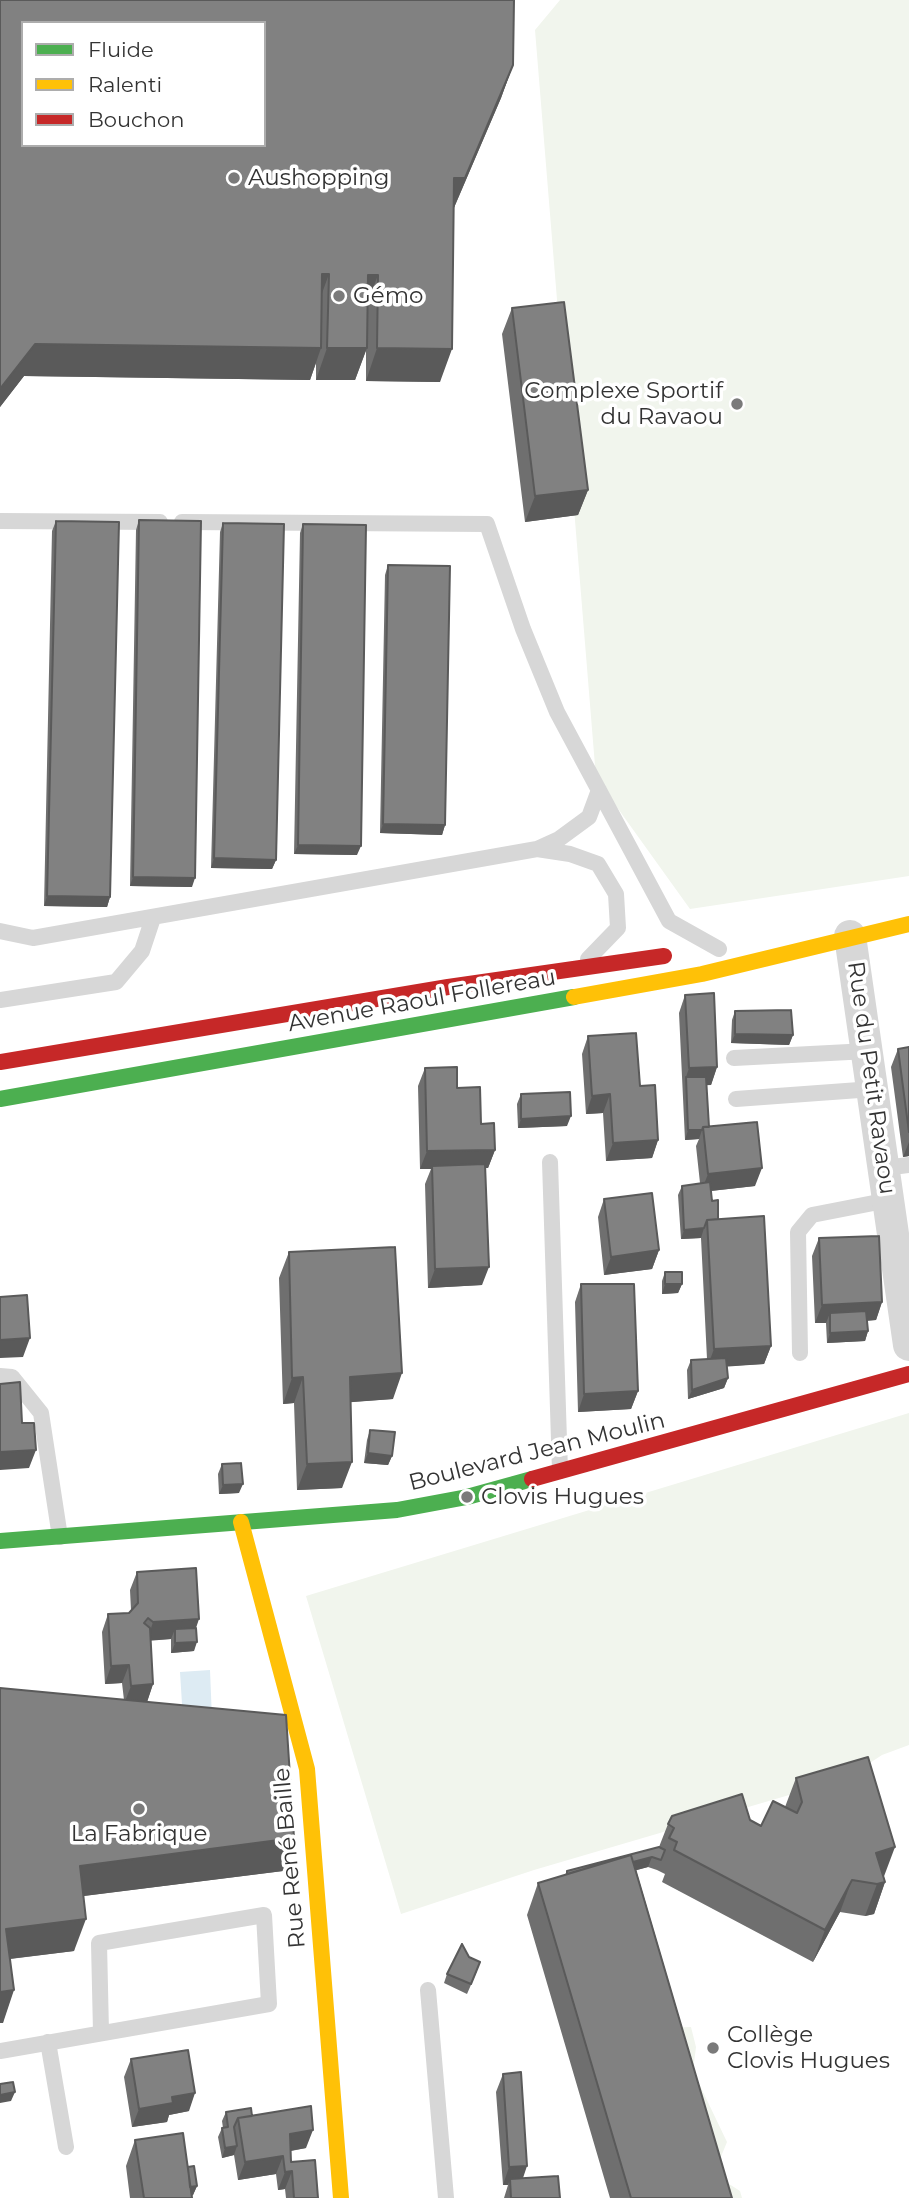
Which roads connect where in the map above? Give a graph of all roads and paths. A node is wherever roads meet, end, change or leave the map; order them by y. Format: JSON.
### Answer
{"nodes":[{"id":1,"x":0,"y":521,"type":"edge"},
{"id":2,"x":599,"y":790,"type":"junction"},
{"id":3,"x":537,"y":849,"type":"junction"},
{"id":4,"x":153,"y":918,"type":"junction"},
{"id":5,"x":909,"y":924,"type":"edge"},
{"id":6,"x":0,"y":931,"type":"edge"},
{"id":7,"x":850,"y":936,"type":"junction"},
{"id":8,"x":732,"y":947,"type":"junction"},
{"id":9,"x":579,"y":968,"type":"junction"},
{"id":10,"x":0,"y":1000,"type":"edge"},
{"id":11,"x":867,"y":1051,"type":"junction"},
{"id":12,"x":40,"y":1055,"type":"junction"},
{"id":13,"x":734,"y":1058,"type":"dead end"},
{"id":14,"x":0,"y":1062,"type":"edge"},
{"id":15,"x":0,"y":1076,"type":"edge"},
{"id":16,"x":873,"y":1089,"type":"junction"},
{"id":17,"x":0,"y":1099,"type":"edge"},
{"id":18,"x":736,"y":1099,"type":"dead end"},
{"id":19,"x":550,"y":1162,"type":"dead end"},
{"id":20,"x":897,"y":1166,"type":"edge"},
{"id":21,"x":888,"y":1200,"type":"junction"},
{"id":22,"x":908,"y":1334,"type":"edge"},
{"id":23,"x":800,"y":1353,"type":"dead end"},
{"id":24,"x":909,"y":1374,"type":"edge"},
{"id":25,"x":0,"y":1376,"type":"edge"},
{"id":26,"x":560,"y":1473,"type":"junction"},
{"id":27,"x":241,"y":1522,"type":"junction"},
{"id":28,"x":60,"y":1536,"type":"junction"},
{"id":29,"x":0,"y":1541,"type":"edge"},
{"id":30,"x":428,"y":1990,"type":"dead end"},
{"id":31,"x":101,"y":2032,"type":"junction"},
{"id":32,"x":48,"y":2042,"type":"junction"},
{"id":33,"x":0,"y":2051,"type":"edge"},
{"id":34,"x":66,"y":2147,"type":"dead end"},
{"id":35,"x":341,"y":2198,"type":"edge"},
{"id":36,"x":446,"y":2198,"type":"edge"}],
"edges":[{"from":1,"to":2,"type":"lane"},
{"from":2,"to":3,"type":"lane"},
{"from":2,"to":8,"type":"lane"},
{"from":3,"to":4,"type":"lane"},
{"from":3,"to":9,"type":"lane"},
{"from":4,"to":6,"type":"lane"},
{"from":4,"to":10,"type":"lane"},
{"from":5,"to":7,"type":"main road","name":"Avenue Raoul Follereau"},
{"from":7,"to":8,"type":"main road","name":"Avenue Raoul Follereau"},
{"from":7,"to":11,"type":"street","name":"Rue du Petit Ravaou"},
{"from":7,"to":17,"type":"main road","name":"Avenue Raoul Follereau"},
{"from":8,"to":9,"type":"main road","name":"Avenue Raoul Follereau"},
{"from":9,"to":12,"type":"main road","name":"Avenue Raoul Follereau"},
{"from":11,"to":13,"type":"lane"},
{"from":11,"to":16,"type":"street","name":"Rue du Petit Ravaou"},
{"from":12,"to":14,"type":"main road","name":"Avenue Raoul Follereau"},
{"from":12,"to":15,"type":"main road"},
{"from":16,"to":18,"type":"lane"},
{"from":16,"to":20,"type":"street","name":"Rue du Petit Ravaou"},
{"from":19,"to":26,"type":"lane"},
{"from":20,"to":21,"type":"street","name":"Rue du Petit Ravaou"},
{"from":21,"to":22,"type":"street","name":"Rue du Petit Ravaou"},
{"from":21,"to":23,"type":"lane"},
{"from":24,"to":26,"type":"main road","name":"Boulevard Jean Moulin"},
{"from":25,"to":28,"type":"lane"},
{"from":26,"to":27,"type":"main road","name":"Boulevard Jean Moulin"},
{"from":27,"to":28,"type":"main road","name":"Boulevard Jean Moulin"},
{"from":27,"to":35,"type":"main road","name":"Rue René Baille"},
{"from":28,"to":29,"type":"main road","name":"Boulevard Jean Moulin"},
{"from":30,"to":36,"type":"lane"},
{"from":31,"to":31,"type":"lane"},
{"from":31,"to":32,"type":"lane"},
{"from":32,"to":33,"type":"lane"},
{"from":32,"to":34,"type":"lane"}]}
